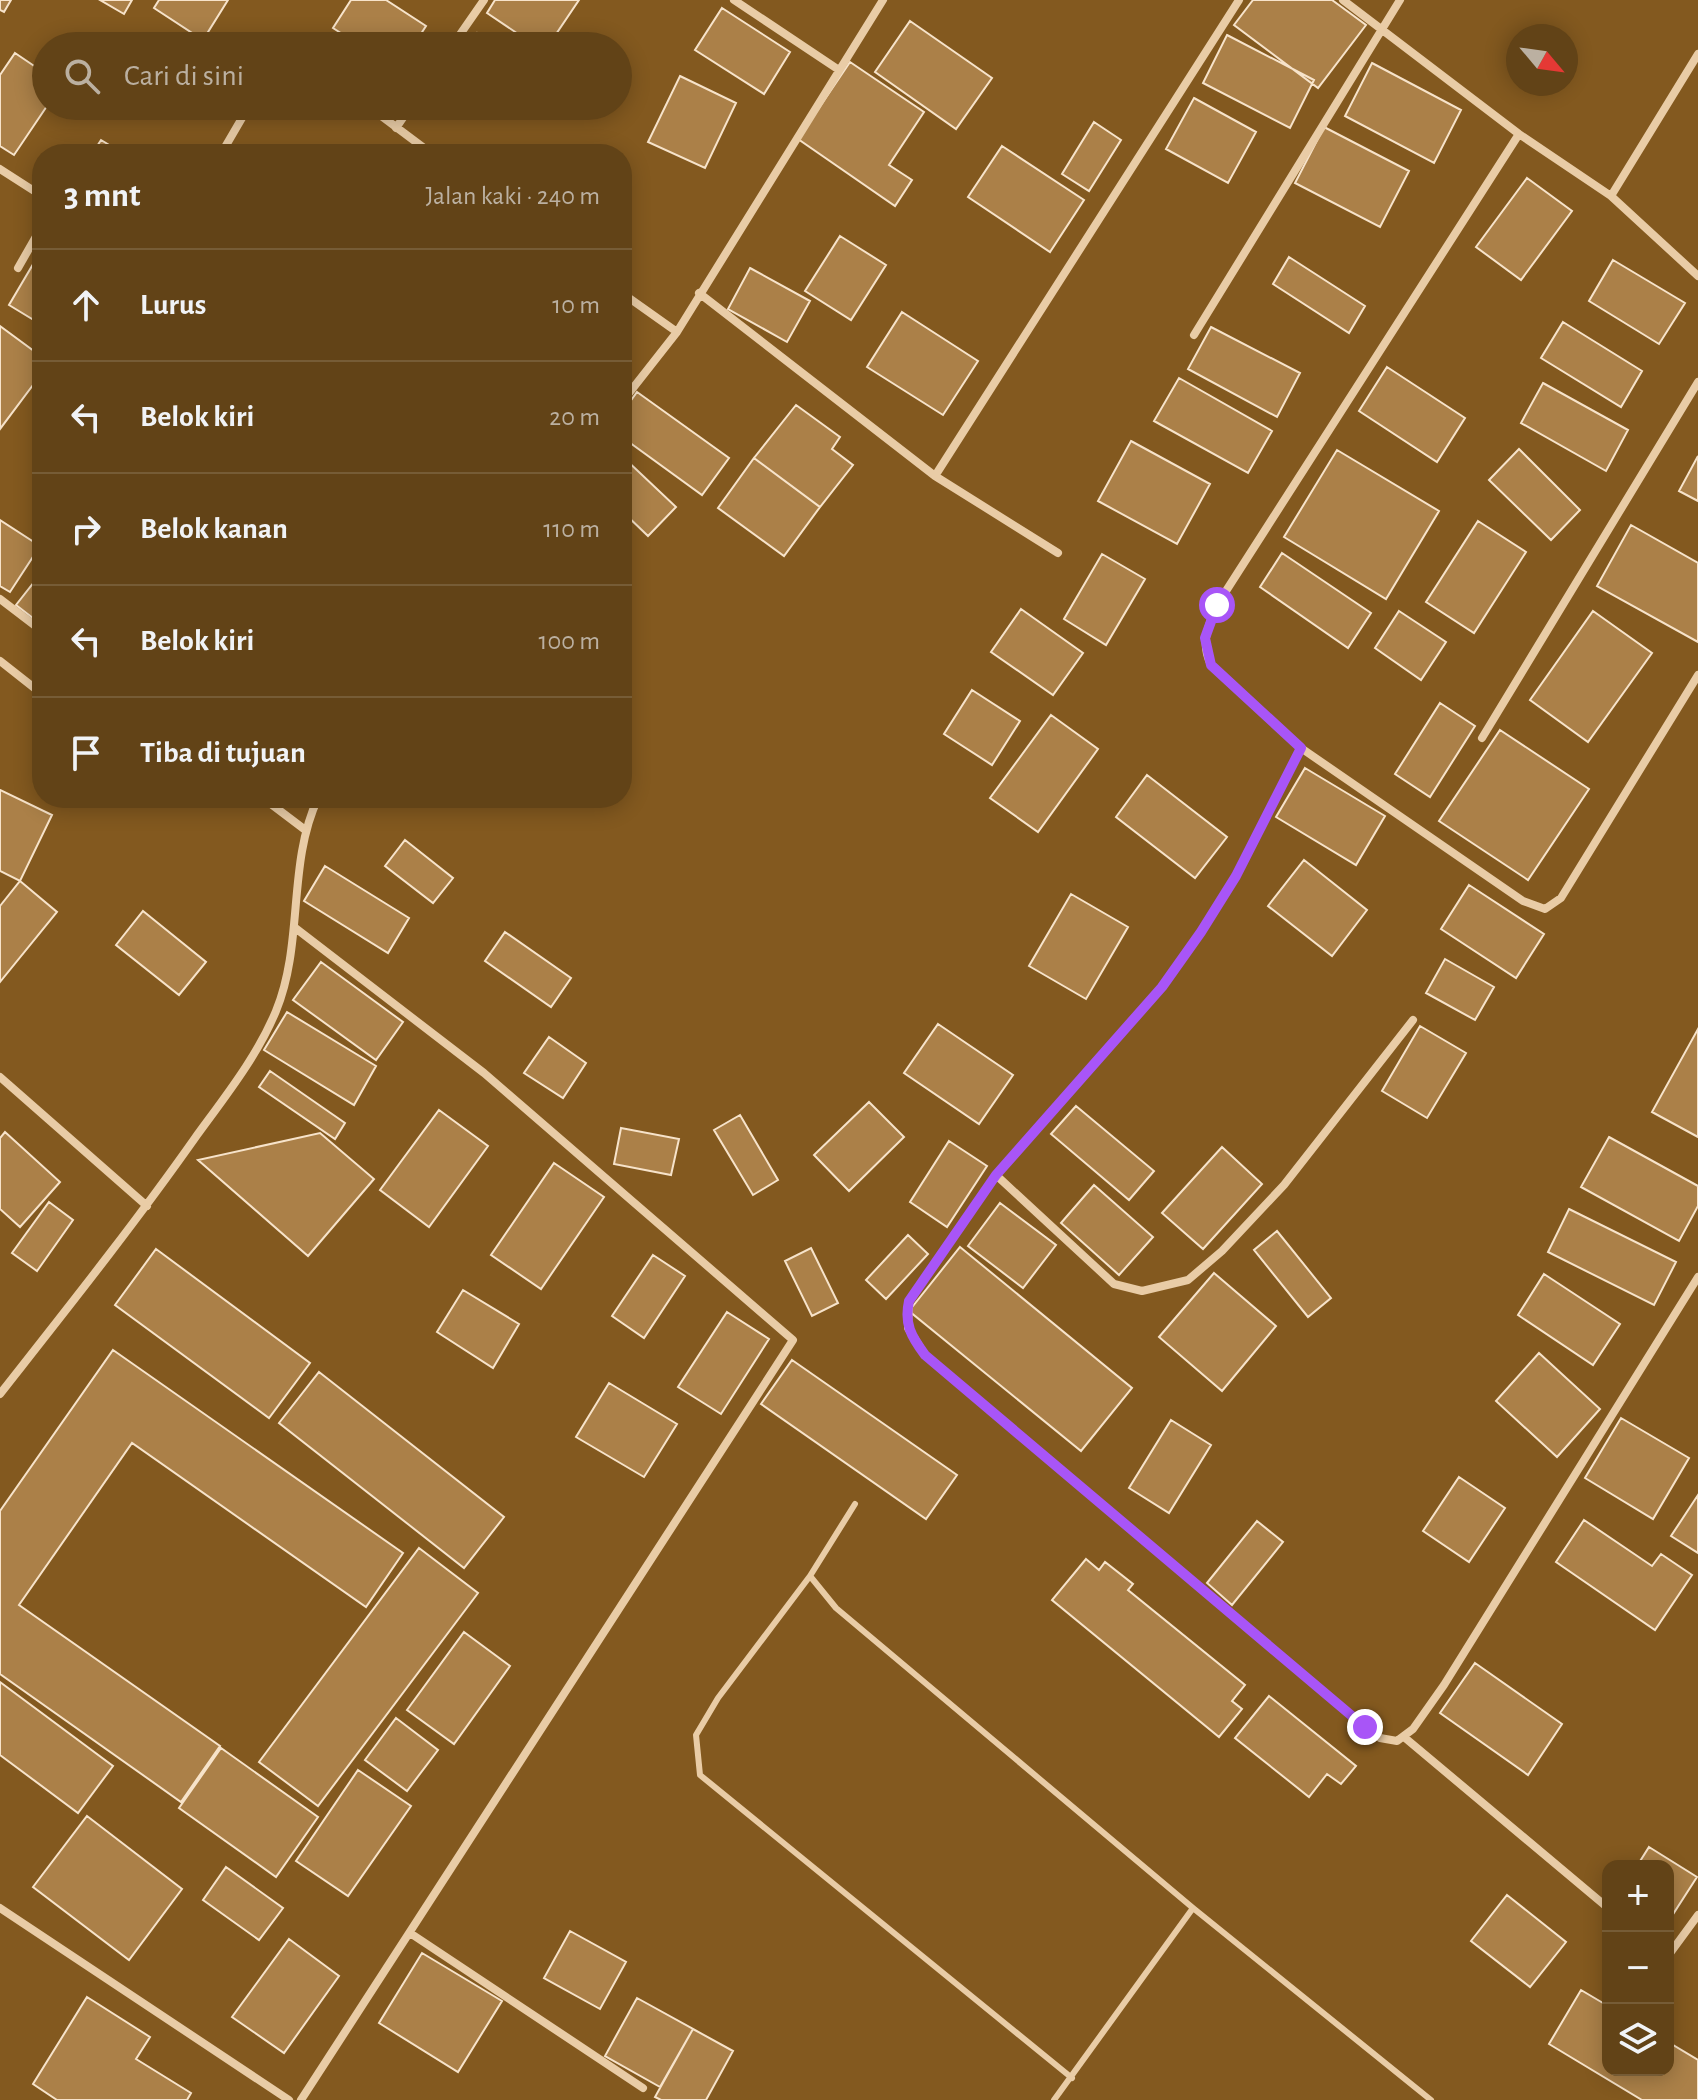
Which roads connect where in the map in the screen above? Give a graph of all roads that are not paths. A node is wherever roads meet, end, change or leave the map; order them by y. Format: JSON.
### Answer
{"nodes":[{"id":1,"x":484,"y":0,"type":"edge"},
{"id":2,"x":734,"y":0,"type":"edge"},
{"id":3,"x":883,"y":0,"type":"edge"},
{"id":4,"x":1239,"y":0,"type":"edge"},
{"id":5,"x":1343,"y":0,"type":"edge"},
{"id":6,"x":1400,"y":0,"type":"edge"},
{"id":7,"x":462,"y":32,"type":"edge"},
{"id":8,"x":1382,"y":33,"type":"junction"},
{"id":9,"x":1698,"y":54,"type":"edge"},
{"id":10,"x":839,"y":70,"type":"junction"},
{"id":11,"x":241,"y":120,"type":"edge"},
{"id":12,"x":386,"y":120,"type":"edge"},
{"id":13,"x":401,"y":120,"type":"edge"},
{"id":14,"x":396,"y":128,"type":"junction"},
{"id":15,"x":1519,"y":134,"type":"junction"},
{"id":16,"x":227,"y":144,"type":"edge"},
{"id":17,"x":418,"y":144,"type":"edge"},
{"id":18,"x":0,"y":169,"type":"edge"},
{"id":19,"x":32,"y":190,"type":"edge"},
{"id":20,"x":1611,"y":196,"type":"junction"},
{"id":21,"x":32,"y":244,"type":"edge"},
{"id":22,"x":18,"y":268,"type":"dead end"},
{"id":23,"x":1698,"y":276,"type":"edge"},
{"id":24,"x":699,"y":293,"type":"junction"},
{"id":25,"x":632,"y":300,"type":"edge"},
{"id":26,"x":677,"y":332,"type":"junction"},
{"id":27,"x":1194,"y":335,"type":"dead end"},
{"id":28,"x":1698,"y":382,"type":"edge"},
{"id":29,"x":632,"y":389,"type":"edge"},
{"id":30,"x":935,"y":476,"type":"junction"},
{"id":31,"x":1058,"y":553,"type":"dead end"},
{"id":32,"x":0,"y":599,"type":"edge"},
{"id":33,"x":32,"y":623,"type":"edge"},
{"id":34,"x":0,"y":661,"type":"edge"},
{"id":35,"x":1698,"y":675,"type":"edge"},
{"id":36,"x":32,"y":686,"type":"edge"},
{"id":37,"x":1482,"y":738,"type":"dead end"},
{"id":38,"x":1301,"y":748,"type":"junction"},
{"id":39,"x":276,"y":808,"type":"edge"},
{"id":40,"x":313,"y":808,"type":"edge"},
{"id":41,"x":304,"y":829,"type":"junction"},
{"id":42,"x":294,"y":927,"type":"junction"},
{"id":43,"x":1413,"y":1020,"type":"dead end"},
{"id":44,"x":0,"y":1077,"type":"edge"},
{"id":45,"x":996,"y":1175,"type":"junction"},
{"id":46,"x":147,"y":1206,"type":"junction"},
{"id":47,"x":1698,"y":1277,"type":"edge"},
{"id":48,"x":0,"y":1394,"type":"edge"},
{"id":49,"x":855,"y":1504,"type":"dead end"},
{"id":50,"x":810,"y":1576,"type":"junction"},
{"id":51,"x":1404,"y":1737,"type":"junction"},
{"id":52,"x":1602,"y":1903,"type":"edge"},
{"id":53,"x":0,"y":1908,"type":"edge"},
{"id":54,"x":1193,"y":1908,"type":"junction"},
{"id":55,"x":1698,"y":1915,"type":"edge"},
{"id":56,"x":410,"y":1933,"type":"junction"},
{"id":57,"x":1674,"y":1948,"type":"edge"},
{"id":58,"x":1072,"y":2078,"type":"junction"},
{"id":59,"x":643,"y":2088,"type":"dead end"},
{"id":60,"x":289,"y":2100,"type":"edge"},
{"id":61,"x":301,"y":2100,"type":"edge"},
{"id":62,"x":1054,"y":2100,"type":"edge"},
{"id":63,"x":1431,"y":2100,"type":"edge"}],
"edges":[{"from":1,"to":7,"type":"street"},
{"from":2,"to":10,"type":"street"},
{"from":3,"to":10,"type":"street"},
{"from":4,"to":30,"type":"street"},
{"from":5,"to":8,"type":"street"},
{"from":6,"to":8,"type":"street"},
{"from":8,"to":15,"type":"street"},
{"from":8,"to":27,"type":"street"},
{"from":9,"to":20,"type":"street"},
{"from":10,"to":24,"type":"street"},
{"from":11,"to":16,"type":"street"},
{"from":12,"to":14,"type":"street"},
{"from":13,"to":14,"type":"street"},
{"from":14,"to":17,"type":"street"},
{"from":15,"to":20,"type":"street"},
{"from":15,"to":38,"type":"street"},
{"from":18,"to":19,"type":"street"},
{"from":20,"to":23,"type":"street"},
{"from":21,"to":22,"type":"street"},
{"from":24,"to":26,"type":"street"},
{"from":24,"to":30,"type":"street"},
{"from":25,"to":26,"type":"street"},
{"from":26,"to":29,"type":"street"},
{"from":28,"to":37,"type":"street"},
{"from":30,"to":31,"type":"street"},
{"from":32,"to":33,"type":"street"},
{"from":34,"to":36,"type":"street"},
{"from":35,"to":38,"type":"street"},
{"from":38,"to":45,"type":"street"},
{"from":39,"to":41,"type":"street"},
{"from":40,"to":41,"type":"street"},
{"from":41,"to":42,"type":"street"},
{"from":42,"to":46,"type":"street"},
{"from":42,"to":56,"type":"street"},
{"from":43,"to":45,"type":"street"},
{"from":44,"to":46,"type":"street"},
{"from":45,"to":51,"type":"street"},
{"from":46,"to":48,"type":"street"},
{"from":47,"to":51,"type":"street"},
{"from":49,"to":50,"type":"lane"},
{"from":50,"to":54,"type":"lane"},
{"from":50,"to":58,"type":"lane"},
{"from":51,"to":52,"type":"street"},
{"from":53,"to":60,"type":"street"},
{"from":54,"to":58,"type":"lane"},
{"from":54,"to":63,"type":"lane"},
{"from":55,"to":57,"type":"street"},
{"from":56,"to":59,"type":"street"},
{"from":56,"to":61,"type":"street"},
{"from":58,"to":62,"type":"lane"}]}
